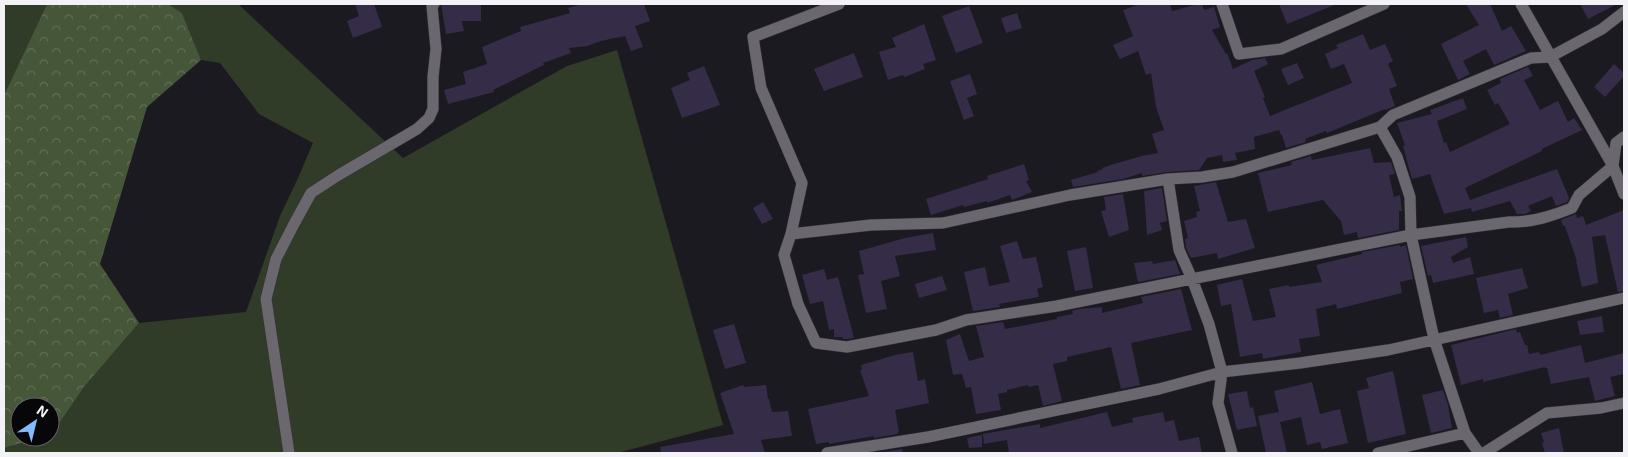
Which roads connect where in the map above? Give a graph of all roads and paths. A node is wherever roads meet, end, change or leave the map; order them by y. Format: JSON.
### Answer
{"nodes":[{"id":1,"x":434,"y":4,"type":"edge"},
{"id":2,"x":839,"y":4,"type":"edge"},
{"id":3,"x":1222,"y":4,"type":"edge"},
{"id":4,"x":1384,"y":4,"type":"edge"},
{"id":5,"x":1521,"y":4,"type":"edge"},
{"id":6,"x":1624,"y":12,"type":"edge"},
{"id":7,"x":1550,"y":57,"type":"junction"},
{"id":8,"x":1380,"y":127,"type":"junction"},
{"id":9,"x":1624,"y":137,"type":"edge"},
{"id":10,"x":1613,"y":166,"type":"junction"},
{"id":11,"x":1168,"y":179,"type":"junction"},
{"id":12,"x":1624,"y":194,"type":"edge"},
{"id":13,"x":791,"y":234,"type":"junction"},
{"id":14,"x":1411,"y":235,"type":"junction"},
{"id":15,"x":1192,"y":279,"type":"junction"},
{"id":16,"x":1624,"y":298,"type":"edge"},
{"id":17,"x":1434,"y":339,"type":"junction"},
{"id":18,"x":1222,"y":372,"type":"junction"},
{"id":19,"x":1624,"y":403,"type":"edge"},
{"id":20,"x":1465,"y":433,"type":"junction"},
{"id":21,"x":289,"y":453,"type":"edge"},
{"id":22,"x":827,"y":453,"type":"edge"},
{"id":23,"x":1232,"y":453,"type":"edge"},
{"id":24,"x":1378,"y":453,"type":"edge"},
{"id":25,"x":1479,"y":453,"type":"edge"},
{"id":26,"x":1484,"y":453,"type":"edge"}],
"edges":[{"from":1,"to":21,"type":"street"},
{"from":2,"to":13,"type":"street"},
{"from":3,"to":4,"type":"street"},
{"from":5,"to":7,"type":"street"},
{"from":6,"to":7,"type":"street"},
{"from":7,"to":8,"type":"street"},
{"from":7,"to":10,"type":"street"},
{"from":8,"to":11,"type":"street"},
{"from":8,"to":14,"type":"street"},
{"from":9,"to":10,"type":"street"},
{"from":10,"to":12,"type":"street"},
{"from":10,"to":14,"type":"street"},
{"from":11,"to":13,"type":"street"},
{"from":11,"to":15,"type":"street"},
{"from":13,"to":15,"type":"street"},
{"from":14,"to":15,"type":"street"},
{"from":14,"to":17,"type":"street"},
{"from":15,"to":18,"type":"street"},
{"from":16,"to":17,"type":"street"},
{"from":17,"to":18,"type":"street"},
{"from":17,"to":20,"type":"street"},
{"from":18,"to":22,"type":"street"},
{"from":18,"to":23,"type":"street"},
{"from":19,"to":26,"type":"street"},
{"from":20,"to":24,"type":"street"},
{"from":20,"to":25,"type":"street"}]}
